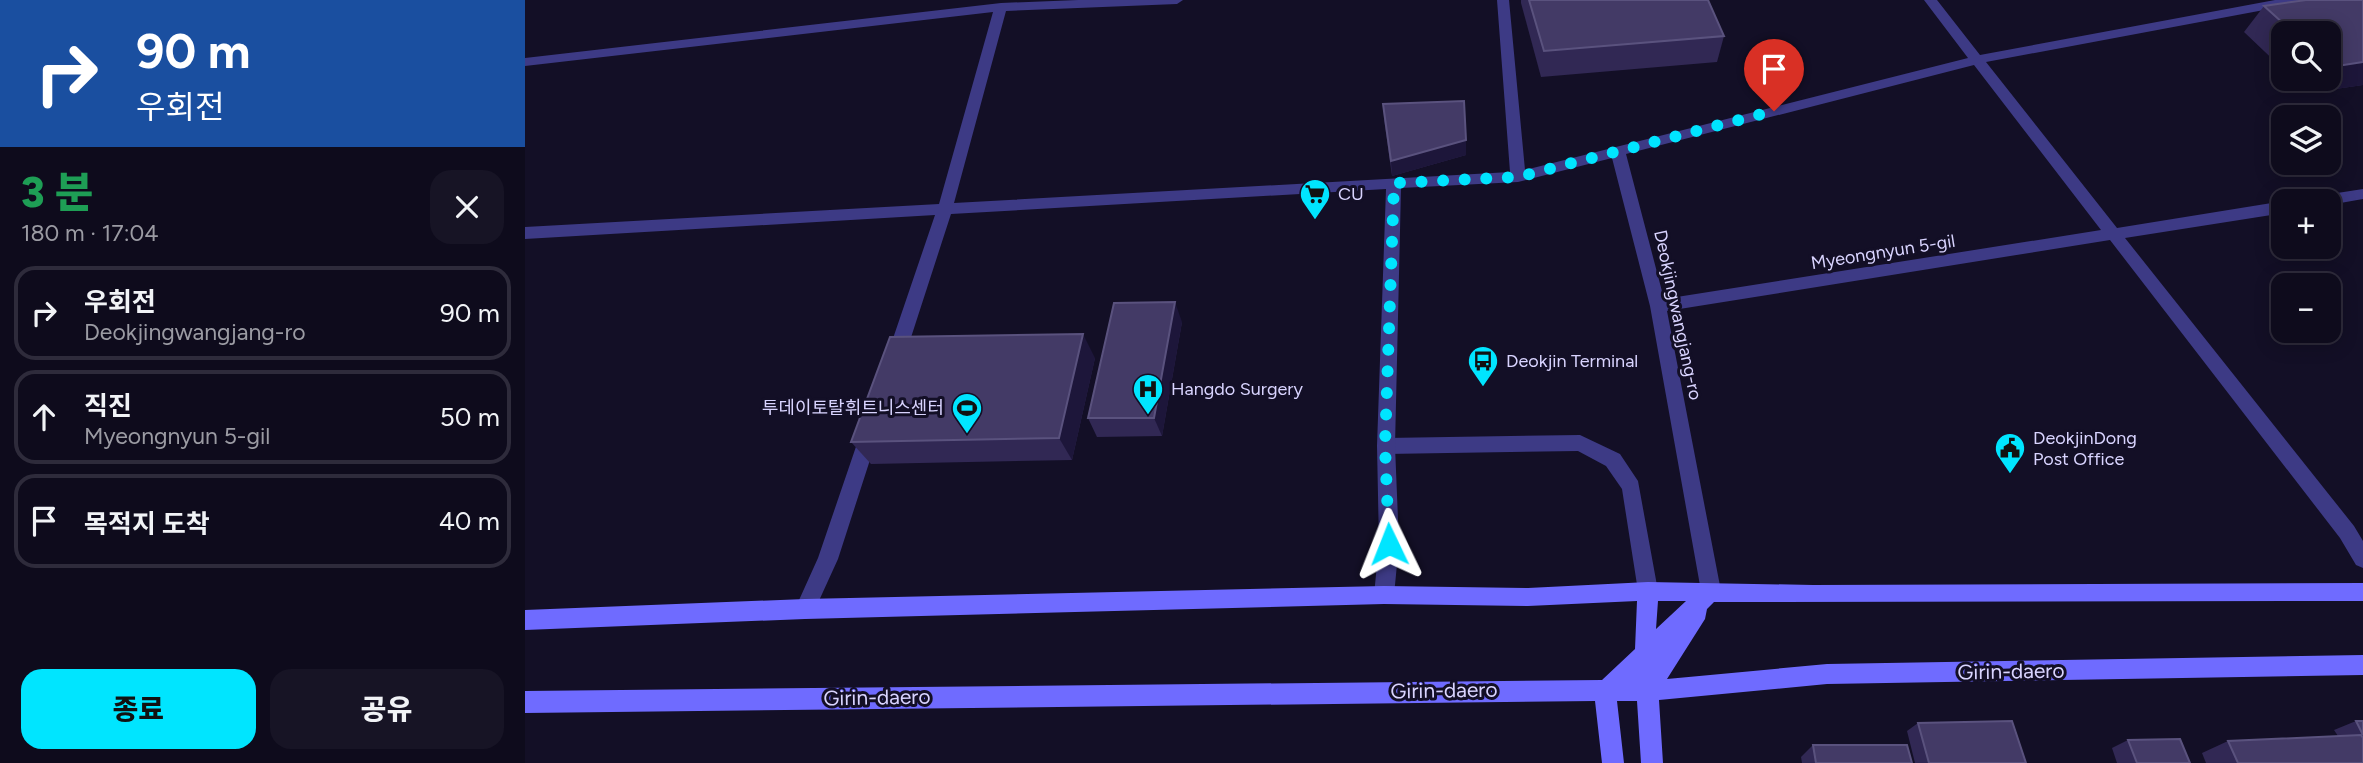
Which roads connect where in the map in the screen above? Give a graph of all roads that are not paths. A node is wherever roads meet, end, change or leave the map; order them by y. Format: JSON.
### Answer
{"nodes":[{"id":1,"x":1177,"y":0,"type":"edge"},
{"id":2,"x":1503,"y":0,"type":"edge"},
{"id":3,"x":1930,"y":0,"type":"edge"},
{"id":4,"x":2296,"y":0,"type":"edge"},
{"id":5,"x":1001,"y":7,"type":"junction"},
{"id":6,"x":1976,"y":60,"type":"junction"},
{"id":7,"x":525,"y":62,"type":"edge"},
{"id":8,"x":1618,"y":151,"type":"junction"},
{"id":9,"x":1518,"y":177,"type":"junction"},
{"id":10,"x":1394,"y":183,"type":"junction"},
{"id":11,"x":2363,"y":194,"type":"edge"},
{"id":12,"x":2341,"y":197,"type":"edge"},
{"id":13,"x":945,"y":208,"type":"junction"},
{"id":14,"x":2271,"y":209,"type":"edge"},
{"id":15,"x":525,"y":233,"type":"edge"},
{"id":16,"x":2113,"y":236,"type":"junction"},
{"id":17,"x":1658,"y":306,"type":"junction"},
{"id":18,"x":889,"y":377,"type":"edge"},
{"id":19,"x":876,"y":416,"type":"edge"},
{"id":20,"x":1385,"y":446,"type":"junction"},
{"id":21,"x":2363,"y":559,"type":"edge"},
{"id":22,"x":1648,"y":591,"type":"junction"},
{"id":23,"x":1711,"y":591,"type":"junction"},
{"id":24,"x":2363,"y":592,"type":"edge"},
{"id":25,"x":1384,"y":595,"type":"junction"},
{"id":26,"x":805,"y":609,"type":"junction"},
{"id":27,"x":525,"y":620,"type":"edge"},
{"id":28,"x":1645,"y":653,"type":"junction"},
{"id":29,"x":2363,"y":666,"type":"edge"},
{"id":30,"x":1605,"y":691,"type":"junction"},
{"id":31,"x":1647,"y":691,"type":"junction"},
{"id":32,"x":525,"y":702,"type":"edge"},
{"id":33,"x":1613,"y":763,"type":"edge"},
{"id":34,"x":1652,"y":763,"type":"edge"}],
"edges":[{"from":1,"to":5,"type":"street"},
{"from":2,"to":9,"type":"street"},
{"from":3,"to":6,"type":"street"},
{"from":4,"to":6,"type":"street"},
{"from":5,"to":7,"type":"street"},
{"from":5,"to":13,"type":"street"},
{"from":6,"to":8,"type":"street"},
{"from":6,"to":16,"type":"street"},
{"from":8,"to":9,"type":"street"},
{"from":8,"to":17,"type":"street","name":"Deokjingwangjang-ro"},
{"from":9,"to":10,"type":"street"},
{"from":10,"to":13,"type":"street"},
{"from":10,"to":20,"type":"street"},
{"from":11,"to":12,"type":"street"},
{"from":13,"to":15,"type":"street"},
{"from":13,"to":18,"type":"street"},
{"from":14,"to":16,"type":"street","name":"Myeongnyun 5-gil"},
{"from":16,"to":17,"type":"street","name":"Myeongnyun 5-gil"},
{"from":16,"to":21,"type":"street"},
{"from":17,"to":23,"type":"street","name":"Deokjingwangjang-ro"},
{"from":19,"to":26,"type":"street"},
{"from":20,"to":22,"type":"street"},
{"from":20,"to":25,"type":"street"},
{"from":22,"to":23,"type":"street"},
{"from":22,"to":25,"type":"street"},
{"from":22,"to":28,"type":"street"},
{"from":23,"to":24,"type":"street"},
{"from":23,"to":28,"type":"street"},
{"from":23,"to":31,"type":"street"},
{"from":25,"to":26,"type":"street"},
{"from":26,"to":27,"type":"street"},
{"from":28,"to":30,"type":"street"},
{"from":28,"to":31,"type":"street"},
{"from":29,"to":31,"type":"street","name":"Girin-daero"},
{"from":30,"to":31,"type":"street","name":"Girin-daero"},
{"from":30,"to":32,"type":"street","name":"Girin-daero"},
{"from":30,"to":33,"type":"street"},
{"from":31,"to":34,"type":"street"}]}
